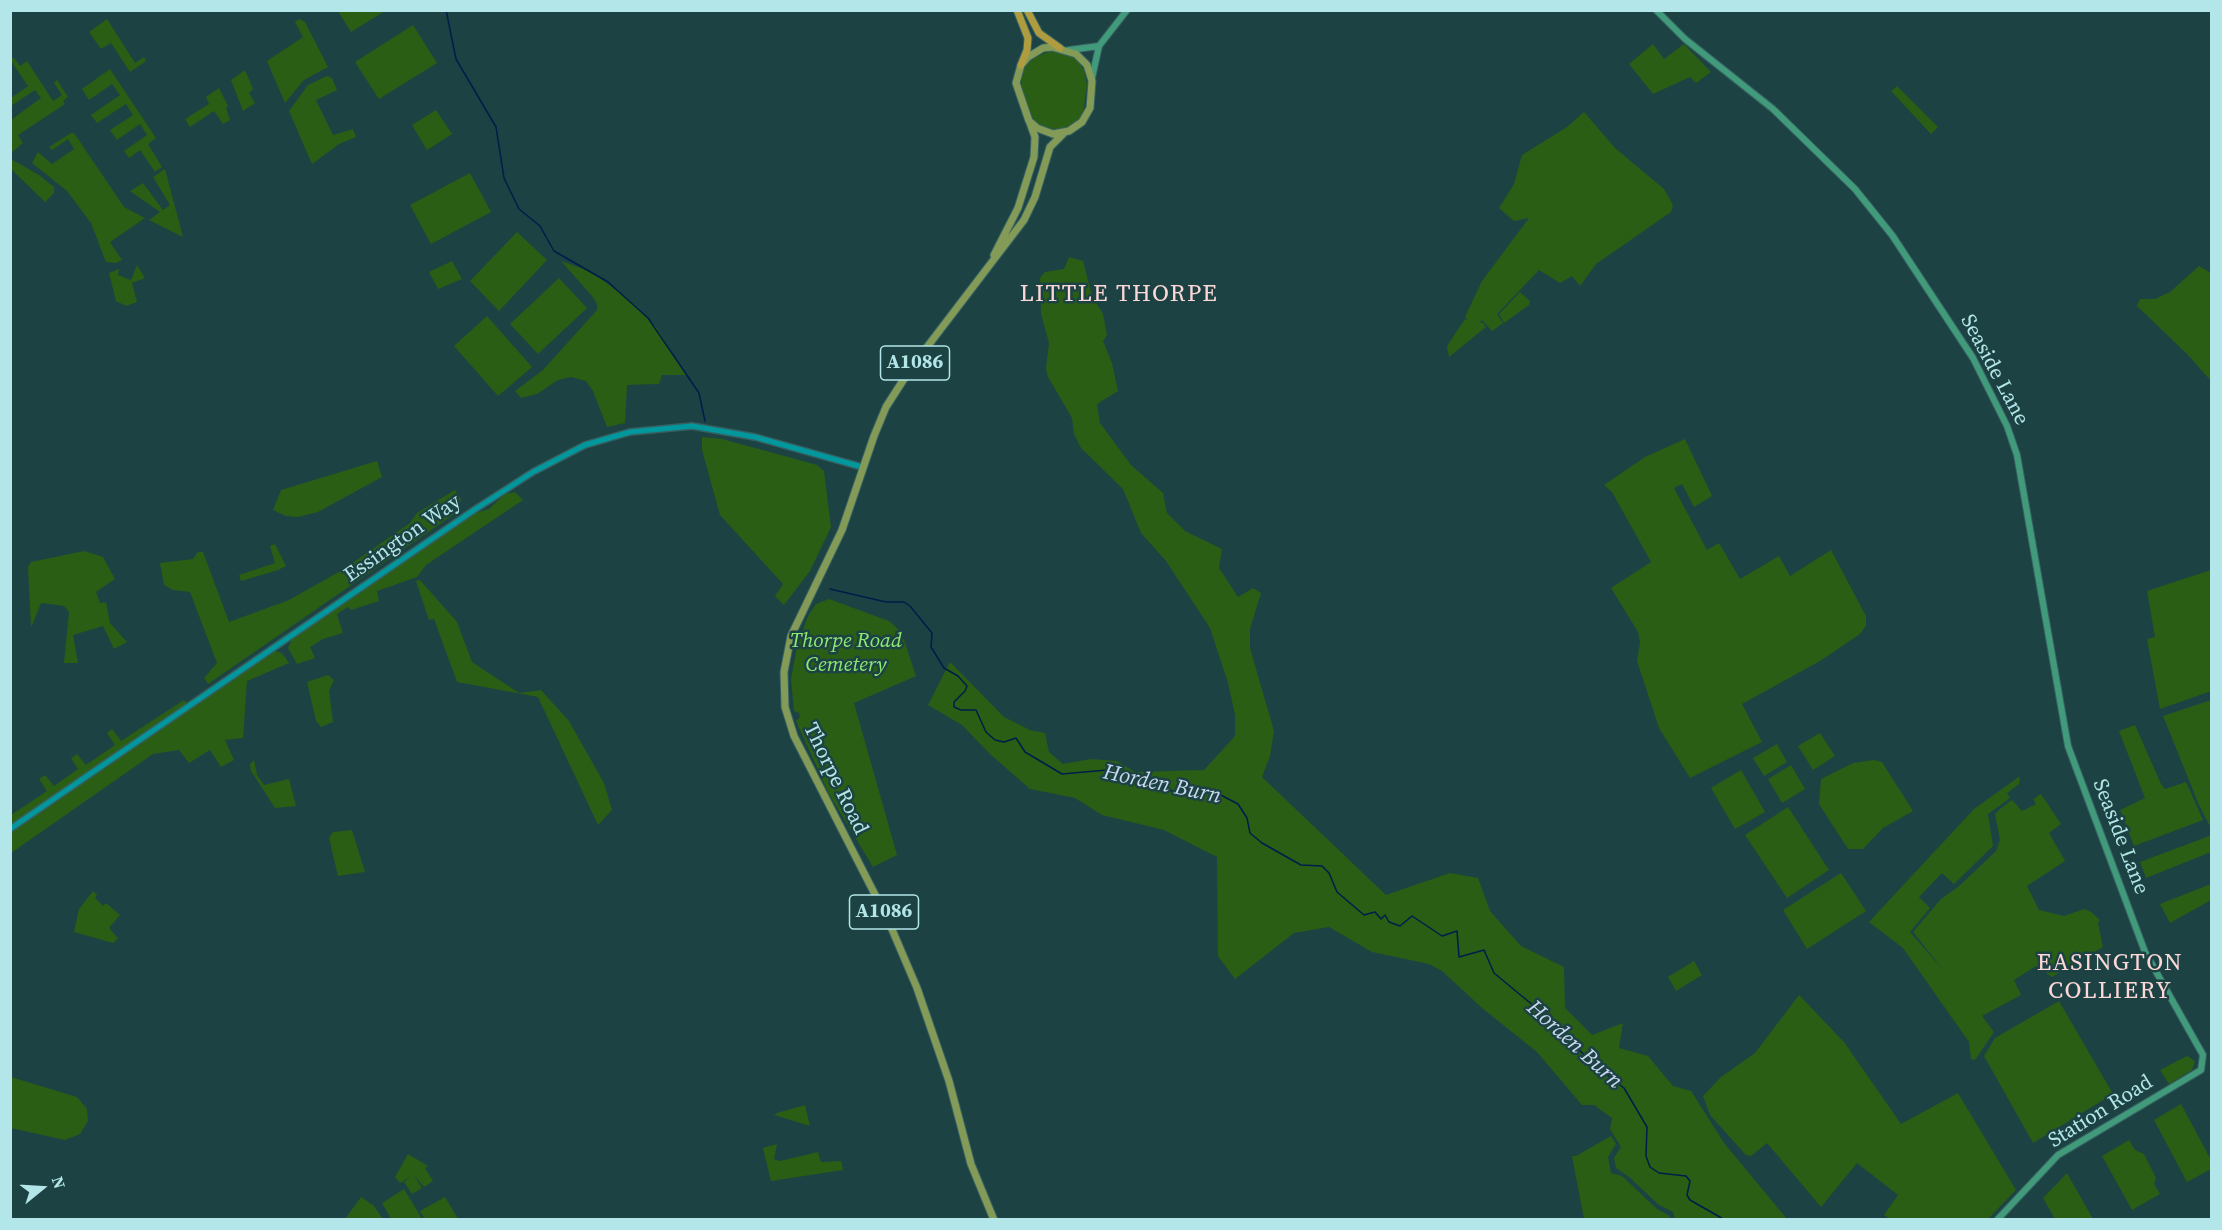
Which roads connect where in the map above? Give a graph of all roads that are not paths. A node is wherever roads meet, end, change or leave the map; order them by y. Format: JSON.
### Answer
{"nodes":[{"id":1,"x":1017,"y":10,"type":"edge"},
{"id":2,"x":1027,"y":10,"type":"edge"},
{"id":3,"x":1127,"y":10,"type":"edge"},
{"id":4,"x":1656,"y":10,"type":"edge"},
{"id":5,"x":1100,"y":46,"type":"junction"},
{"id":6,"x":1060,"y":48,"type":"junction"},
{"id":7,"x":1070,"y":50,"type":"junction"},
{"id":8,"x":1022,"y":64,"type":"junction"},
{"id":9,"x":1092,"y":81,"type":"junction"},
{"id":10,"x":1029,"y":121,"type":"junction"},
{"id":11,"x":1064,"y":133,"type":"junction"},
{"id":12,"x":986,"y":270,"type":"junction"},
{"id":13,"x":862,"y":467,"type":"junction"},
{"id":14,"x":10,"y":829,"type":"edge"},
{"id":15,"x":2203,"y":1065,"type":"joint"},
{"id":16,"x":994,"y":1220,"type":"edge"},
{"id":17,"x":1996,"y":1220,"type":"edge"}],
"edges":[{"from":1,"to":8,"type":"highway"},
{"from":2,"to":6,"type":"highway"},
{"from":3,"to":5,"type":"main road"},
{"from":4,"to":15,"type":"main road","name":"Seaside Lane"},
{"from":5,"to":7,"type":"main road"},
{"from":5,"to":9,"type":"main road"},
{"from":6,"to":7,"type":"main road"},
{"from":6,"to":8,"type":"main road"},
{"from":7,"to":9,"type":"main road"},
{"from":8,"to":10,"type":"main road"},
{"from":9,"to":11,"type":"main road"},
{"from":10,"to":11,"type":"main road"},
{"from":10,"to":12,"type":"main road","name":"Thorpe Road","number":"A1086"},
{"from":11,"to":12,"type":"main road","name":"Thorpe Road","number":"A1086"},
{"from":12,"to":13,"type":"main road","name":"Thorpe Road","number":"A1086"},
{"from":13,"to":14,"type":"street","name":"Essington Way"},
{"from":13,"to":16,"type":"main road","name":"Thorpe Road","number":"A1086"},
{"from":15,"to":17,"type":"main road","name":"Station Road"}]}
